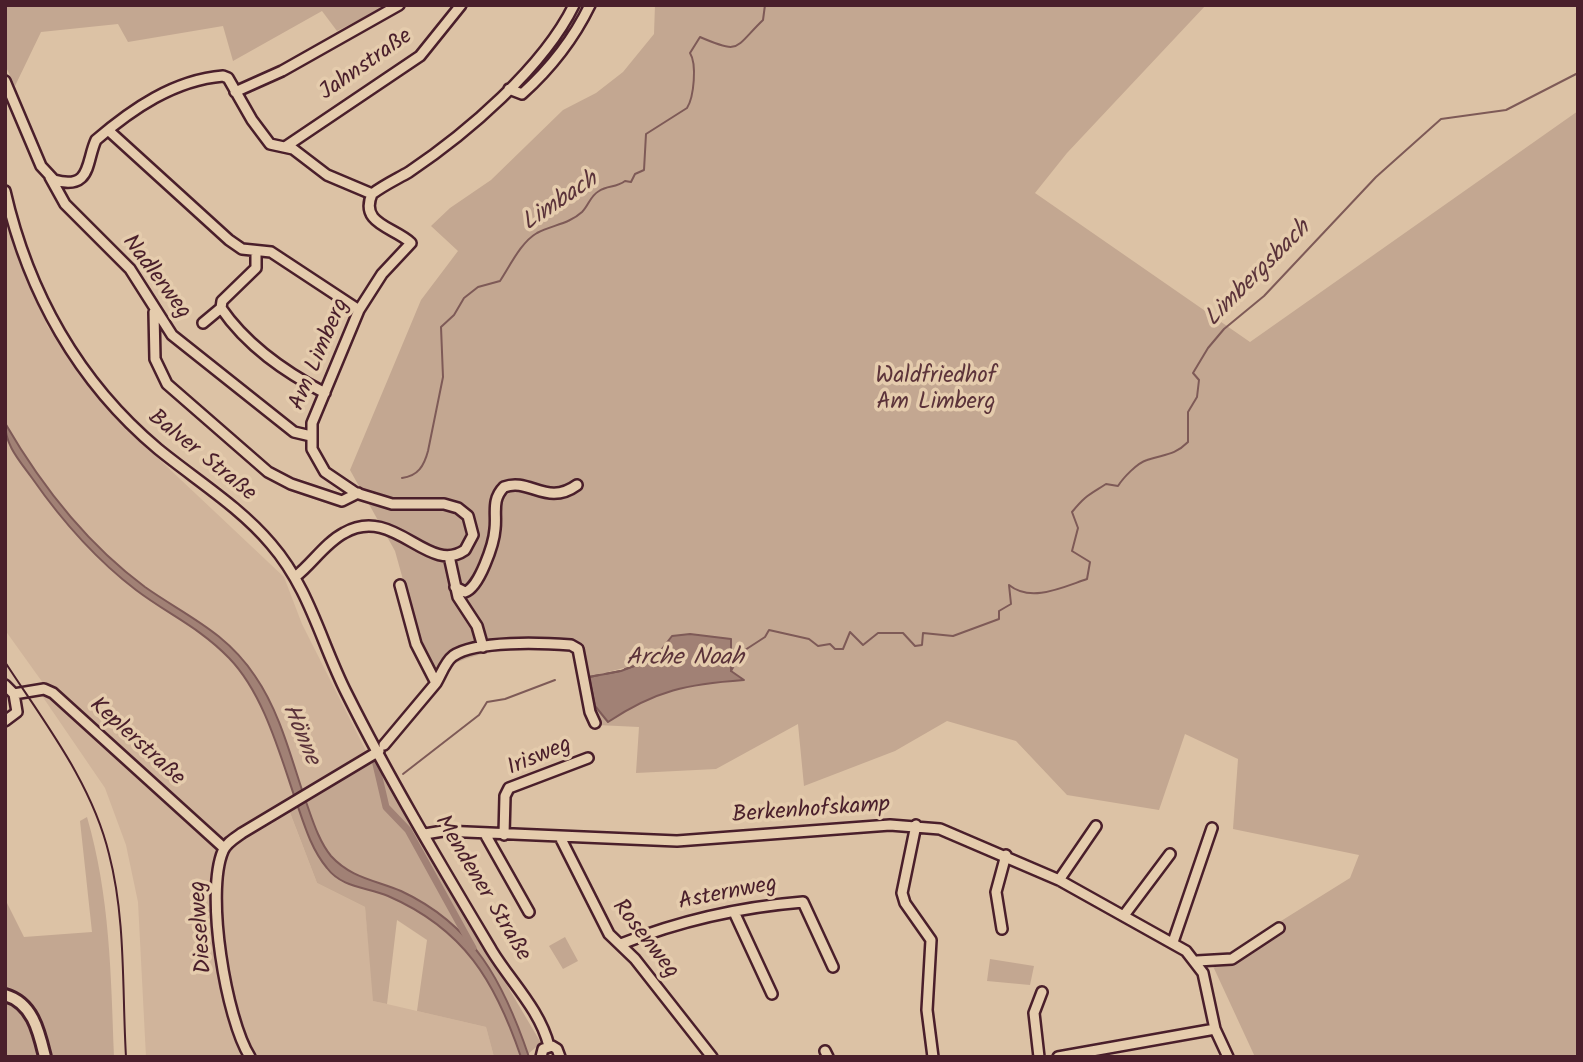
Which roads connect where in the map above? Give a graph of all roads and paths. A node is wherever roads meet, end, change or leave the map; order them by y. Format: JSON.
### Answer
{"nodes":[{"id":1,"x":399,"y":5,"type":"edge"},
{"id":2,"x":461,"y":5,"type":"edge"},
{"id":3,"x":574,"y":5,"type":"edge"},
{"id":4,"x":590,"y":5,"type":"edge"},
{"id":5,"x":5,"y":81,"type":"edge"},
{"id":6,"x":509,"y":89,"type":"junction"},
{"id":7,"x":235,"y":92,"type":"junction"},
{"id":8,"x":108,"y":130,"type":"junction"},
{"id":9,"x":285,"y":147,"type":"junction"},
{"id":10,"x":50,"y":177,"type":"junction"},
{"id":11,"x":5,"y":191,"type":"edge"},
{"id":12,"x":372,"y":194,"type":"junction"},
{"id":13,"x":256,"y":252,"type":"junction"},
{"id":14,"x":154,"y":307,"type":"junction"},
{"id":15,"x":221,"y":307,"type":"junction"},
{"id":16,"x":359,"y":310,"type":"junction"},
{"id":17,"x":203,"y":323,"type":"dead end"},
{"id":18,"x":325,"y":393,"type":"junction"},
{"id":19,"x":311,"y":436,"type":"junction"},
{"id":20,"x":577,"y":485,"type":"dead end"},
{"id":21,"x":358,"y":493,"type":"junction"},
{"id":22,"x":449,"y":556,"type":"junction"},
{"id":23,"x":295,"y":577,"type":"junction"},
{"id":24,"x":400,"y":585,"type":"dead end"},
{"id":25,"x":455,"y":587,"type":"junction"},
{"id":26,"x":483,"y":647,"type":"junction"},
{"id":27,"x":436,"y":683,"type":"junction"},
{"id":28,"x":5,"y":685,"type":"edge"},
{"id":29,"x":14,"y":694,"type":"junction"},
{"id":30,"x":5,"y":721,"type":"edge"},
{"id":31,"x":595,"y":723,"type":"dead end"},
{"id":32,"x":381,"y":748,"type":"junction"},
{"id":33,"x":588,"y":758,"type":"dead end"},
{"id":34,"x":916,"y":825,"type":"junction"},
{"id":35,"x":1096,"y":826,"type":"dead end"},
{"id":36,"x":1212,"y":828,"type":"dead end"},
{"id":37,"x":425,"y":834,"type":"junction"},
{"id":38,"x":485,"y":834,"type":"junction"},
{"id":39,"x":504,"y":835,"type":"junction"},
{"id":40,"x":560,"y":837,"type":"junction"},
{"id":41,"x":224,"y":848,"type":"junction"},
{"id":42,"x":1170,"y":854,"type":"dead end"},
{"id":43,"x":1006,"y":855,"type":"junction"},
{"id":44,"x":1059,"y":880,"type":"junction"},
{"id":45,"x":529,"y":912,"type":"dead end"},
{"id":46,"x":734,"y":912,"type":"junction"},
{"id":47,"x":1125,"y":914,"type":"junction"},
{"id":48,"x":1279,"y":928,"type":"dead end"},
{"id":49,"x":1002,"y":929,"type":"dead end"},
{"id":50,"x":1173,"y":942,"type":"junction"},
{"id":51,"x":621,"y":944,"type":"junction"},
{"id":52,"x":1197,"y":961,"type":"junction"},
{"id":53,"x":833,"y":968,"type":"dead end"},
{"id":54,"x":1042,"y":992,"type":"dead end"},
{"id":55,"x":772,"y":994,"type":"dead end"},
{"id":56,"x":5,"y":995,"type":"edge"},
{"id":57,"x":1215,"y":1029,"type":"junction"},
{"id":58,"x":549,"y":1046,"type":"junction"},
{"id":59,"x":45,"y":1057,"type":"edge"},
{"id":60,"x":250,"y":1057,"type":"edge"},
{"id":61,"x":541,"y":1057,"type":"edge"},
{"id":62,"x":559,"y":1057,"type":"edge"},
{"id":63,"x":712,"y":1057,"type":"edge"},
{"id":64,"x":933,"y":1057,"type":"edge"},
{"id":65,"x":1039,"y":1057,"type":"edge"},
{"id":66,"x":1058,"y":1057,"type":"edge"},
{"id":67,"x":1228,"y":1057,"type":"edge"}],
"edges":[{"from":1,"to":7,"type":"street"},
{"from":2,"to":9,"type":"street","name":"Jahnstraße"},
{"from":3,"to":6,"type":"street"},
{"from":4,"to":6,"type":"street"},
{"from":5,"to":10,"type":"street","name":"Nadlerweg"},
{"from":6,"to":12,"type":"street"},
{"from":7,"to":8,"type":"street"},
{"from":7,"to":9,"type":"street"},
{"from":8,"to":10,"type":"street"},
{"from":8,"to":13,"type":"street"},
{"from":9,"to":12,"type":"street"},
{"from":10,"to":14,"type":"street","name":"Nadlerweg"},
{"from":11,"to":23,"type":"street","name":"Balver Straße"},
{"from":12,"to":16,"type":"street","name":"Am Limberg"},
{"from":13,"to":15,"type":"street"},
{"from":13,"to":16,"type":"street"},
{"from":14,"to":19,"type":"street","name":"Nadlerweg"},
{"from":14,"to":21,"type":"street"},
{"from":15,"to":17,"type":"street"},
{"from":15,"to":18,"type":"street"},
{"from":16,"to":18,"type":"street","name":"Am Limberg"},
{"from":18,"to":19,"type":"street","name":"Am Limberg"},
{"from":19,"to":21,"type":"street","name":"Am Limberg"},
{"from":20,"to":25,"type":"street"},
{"from":21,"to":22,"type":"street","name":"Am Limberg"},
{"from":22,"to":23,"type":"street"},
{"from":22,"to":25,"type":"street"},
{"from":23,"to":32,"type":"street","name":"Balver Straße"},
{"from":24,"to":27,"type":"street"},
{"from":25,"to":26,"type":"street"},
{"from":26,"to":27,"type":"street","name":"Dieselweg"},
{"from":26,"to":31,"type":"street","name":"Dieselweg"},
{"from":27,"to":32,"type":"street","name":"Dieselweg"},
{"from":28,"to":29,"type":"street"},
{"from":29,"to":30,"type":"street"},
{"from":29,"to":41,"type":"street","name":"Keplerstraße"},
{"from":32,"to":37,"type":"street","name":"Mendener Straße"},
{"from":32,"to":41,"type":"street","name":"Dieselweg"},
{"from":33,"to":39,"type":"street","name":"Irisweg"},
{"from":34,"to":40,"type":"street","name":"Berkenhofskamp"},
{"from":34,"to":43,"type":"street","name":"Berkenhofskamp"},
{"from":34,"to":64,"type":"street"},
{"from":35,"to":44,"type":"street"},
{"from":36,"to":50,"type":"street"},
{"from":37,"to":38,"type":"street","name":"Berkenhofskamp"},
{"from":37,"to":58,"type":"street","name":"Mendener Straße"},
{"from":38,"to":39,"type":"street","name":"Berkenhofskamp"},
{"from":38,"to":45,"type":"street"},
{"from":39,"to":40,"type":"street","name":"Berkenhofskamp"},
{"from":40,"to":51,"type":"street","name":"Rosenweg"},
{"from":41,"to":60,"type":"street","name":"Dieselweg"},
{"from":42,"to":47,"type":"street"},
{"from":43,"to":44,"type":"street","name":"Berkenhofskamp"},
{"from":43,"to":49,"type":"street"},
{"from":44,"to":47,"type":"street","name":"Berkenhofskamp"},
{"from":46,"to":51,"type":"street","name":"Asternweg"},
{"from":46,"to":53,"type":"street","name":"Asternweg"},
{"from":46,"to":55,"type":"street"},
{"from":47,"to":50,"type":"street","name":"Berkenhofskamp"},
{"from":48,"to":52,"type":"street"},
{"from":50,"to":52,"type":"street","name":"Berkenhofskamp"},
{"from":51,"to":63,"type":"street","name":"Rosenweg"},
{"from":52,"to":57,"type":"street"},
{"from":54,"to":65,"type":"street"},
{"from":56,"to":59,"type":"main road"},
{"from":57,"to":66,"type":"street"},
{"from":57,"to":67,"type":"street"},
{"from":58,"to":61,"type":"street"},
{"from":58,"to":62,"type":"street","name":"Mendener Straße"}]}
